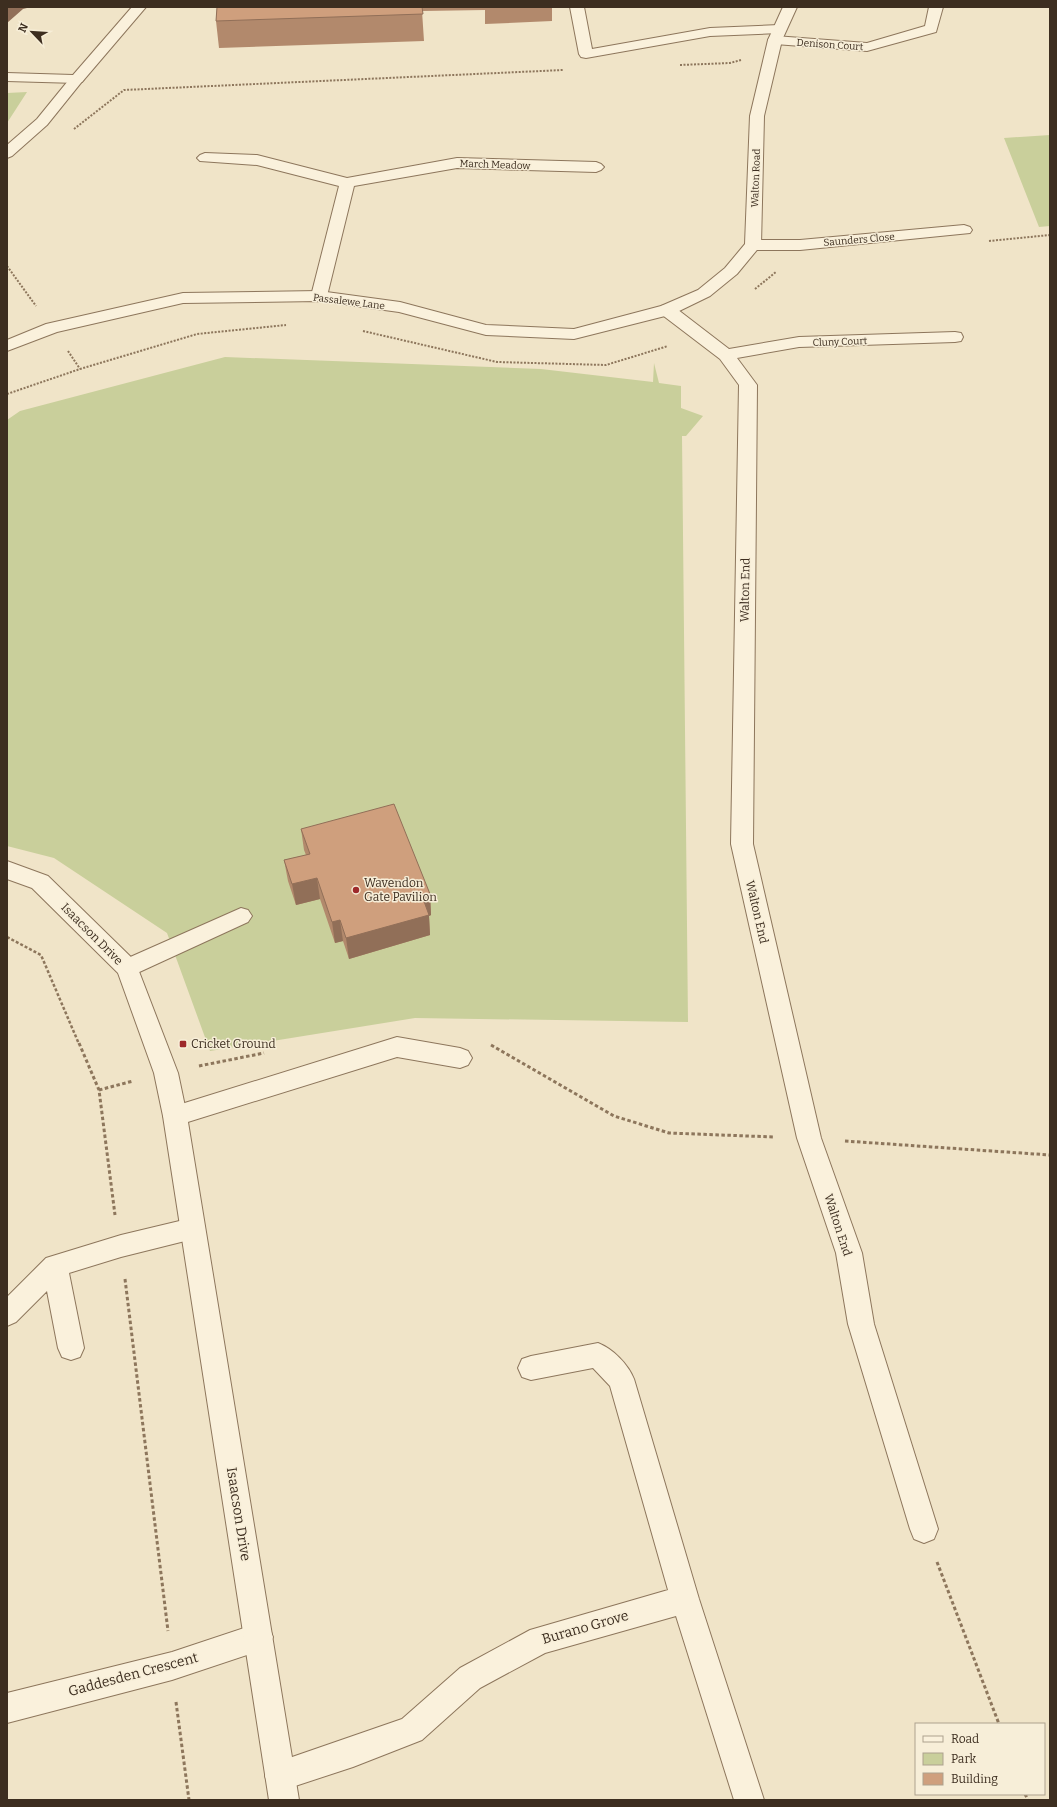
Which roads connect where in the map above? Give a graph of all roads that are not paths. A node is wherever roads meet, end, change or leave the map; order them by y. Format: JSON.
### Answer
{"nodes":[{"id":1,"x":139,"y":7,"type":"edge"},
{"id":2,"x":577,"y":7,"type":"edge"},
{"id":3,"x":790,"y":7,"type":"edge"},
{"id":4,"x":936,"y":7,"type":"edge"},
{"id":5,"x":775,"y":40,"type":"junction"},
{"id":6,"x":7,"y":77,"type":"edge"},
{"id":7,"x":77,"y":79,"type":"junction"},
{"id":8,"x":7,"y":153,"type":"edge"},
{"id":9,"x":205,"y":158,"type":"dead end"},
{"id":10,"x":596,"y":167,"type":"dead end"},
{"id":11,"x":346,"y":183,"type":"junction"},
{"id":12,"x":964,"y":230,"type":"dead end"},
{"id":13,"x":753,"y":244,"type":"junction"},
{"id":14,"x":319,"y":296,"type":"junction"},
{"id":15,"x":667,"y":310,"type":"junction"},
{"id":16,"x":955,"y":337,"type":"dead end"},
{"id":17,"x":7,"y":346,"type":"edge"},
{"id":18,"x":726,"y":355,"type":"junction"},
{"id":19,"x":7,"y":870,"type":"edge"},
{"id":20,"x":242,"y":916,"type":"dead end"},
{"id":21,"x":127,"y":968,"type":"junction"},
{"id":22,"x":460,"y":1058,"type":"dead end"},
{"id":23,"x":175,"y":1116,"type":"junction"},
{"id":24,"x":192,"y":1229,"type":"junction"},
{"id":25,"x":55,"y":1266,"type":"junction"},
{"id":26,"x":7,"y":1314,"type":"edge"},
{"id":27,"x":71,"y":1348,"type":"dead end"},
{"id":28,"x":531,"y":1368,"type":"dead end"},
{"id":29,"x":924,"y":1529,"type":"road end"},
{"id":30,"x":684,"y":1598,"type":"junction"},
{"id":31,"x":259,"y":1637,"type":"junction"},
{"id":32,"x":7,"y":1708,"type":"edge"},
{"id":33,"x":282,"y":1788,"type":"edge"},
{"id":34,"x":749,"y":1799,"type":"edge"}],
"edges":[{"from":1,"to":7,"type":"lane"},
{"from":2,"to":5,"type":"lane"},
{"from":3,"to":5,"type":"street","name":"Walton Road"},
{"from":4,"to":5,"type":"street","name":"Denison Court"},
{"from":5,"to":13,"type":"street","name":"Walton Road"},
{"from":6,"to":7,"type":"lane"},
{"from":7,"to":8,"type":"street"},
{"from":9,"to":11,"type":"street","name":"March Meadow"},
{"from":10,"to":11,"type":"street","name":"March Meadow"},
{"from":11,"to":14,"type":"street"},
{"from":12,"to":13,"type":"street","name":"Saunders Close"},
{"from":13,"to":15,"type":"street"},
{"from":14,"to":15,"type":"street","name":"Passalewe Lane"},
{"from":14,"to":17,"type":"street","name":"Passalewe Lane"},
{"from":15,"to":18,"type":"street","name":"Walton End"},
{"from":16,"to":18,"type":"street","name":"Cluny Court"},
{"from":18,"to":29,"type":"street","name":"Walton End"},
{"from":19,"to":21,"type":"street","name":"Isaacson Drive"},
{"from":20,"to":21,"type":"lane"},
{"from":21,"to":23,"type":"street","name":"Isaacson Drive"},
{"from":22,"to":23,"type":"street"},
{"from":23,"to":24,"type":"street","name":"Isaacson Drive"},
{"from":24,"to":25,"type":"street"},
{"from":24,"to":31,"type":"street","name":"Isaacson Drive"},
{"from":25,"to":26,"type":"street"},
{"from":25,"to":27,"type":"street"},
{"from":28,"to":30,"type":"street"},
{"from":30,"to":33,"type":"street","name":"Burano Grove"},
{"from":30,"to":34,"type":"street"},
{"from":31,"to":32,"type":"street","name":"Gaddesden Crescent"},
{"from":31,"to":33,"type":"street","name":"Isaacson Drive"}]}
